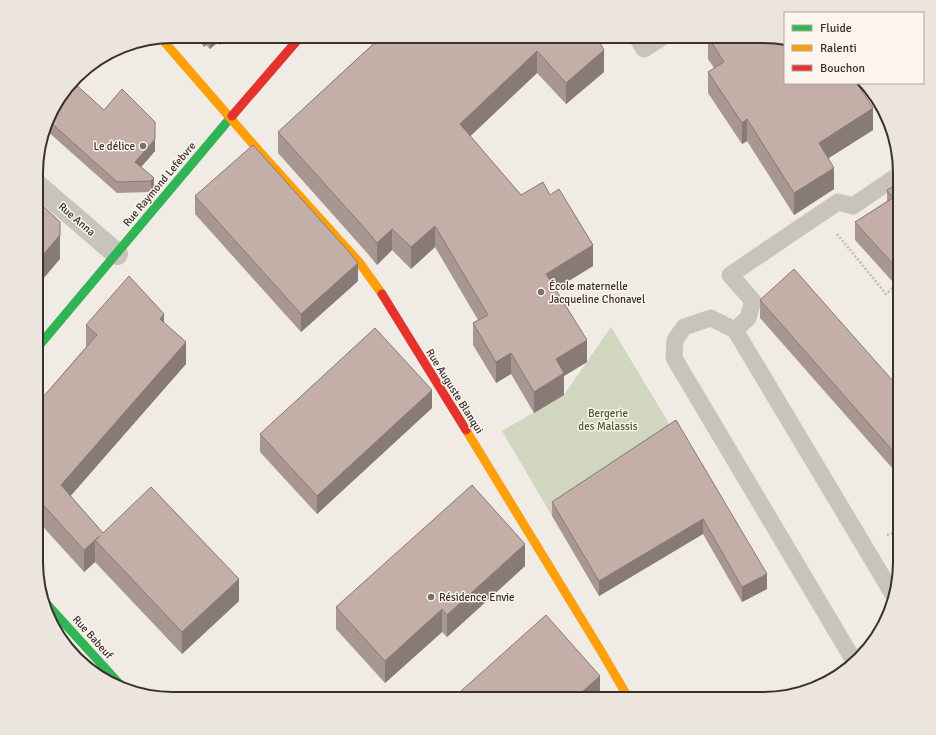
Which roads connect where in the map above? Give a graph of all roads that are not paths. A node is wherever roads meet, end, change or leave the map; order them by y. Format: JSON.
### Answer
{"nodes":[{"id":1,"x":166,"y":43,"type":"edge"},
{"id":2,"x":295,"y":43,"type":"edge"},
{"id":3,"x":640,"y":43,"type":"edge"},
{"id":4,"x":653,"y":43,"type":"edge"},
{"id":5,"x":231,"y":117,"type":"junction"},
{"id":6,"x":893,"y":179,"type":"edge"},
{"id":7,"x":43,"y":190,"type":"edge"},
{"id":8,"x":117,"y":254,"type":"junction"},
{"id":9,"x":735,"y":330,"type":"junction"},
{"id":10,"x":43,"y":341,"type":"edge"},
{"id":11,"x":890,"y":590,"type":"edge"},
{"id":12,"x":52,"y":610,"type":"edge"},
{"id":13,"x":852,"y":657,"type":"edge"},
{"id":14,"x":114,"y":678,"type":"edge"},
{"id":15,"x":625,"y":692,"type":"edge"}],
"edges":[{"from":1,"to":5,"type":"street","name":"Rue Auguste Blanqui"},
{"from":2,"to":5,"type":"street","name":"Rue Raymond Lefebvre"},
{"from":3,"to":4,"type":"lane"},
{"from":5,"to":8,"type":"street","name":"Rue Raymond Lefebvre"},
{"from":5,"to":15,"type":"street","name":"Rue Auguste Blanqui"},
{"from":6,"to":9,"type":"lane"},
{"from":7,"to":8,"type":"street","name":"Rue Anna"},
{"from":8,"to":10,"type":"street","name":"Rue Raymond Lefebvre"},
{"from":9,"to":11,"type":"lane"},
{"from":9,"to":13,"type":"lane"},
{"from":12,"to":14,"type":"street","name":"Rue Babeuf"}]}
